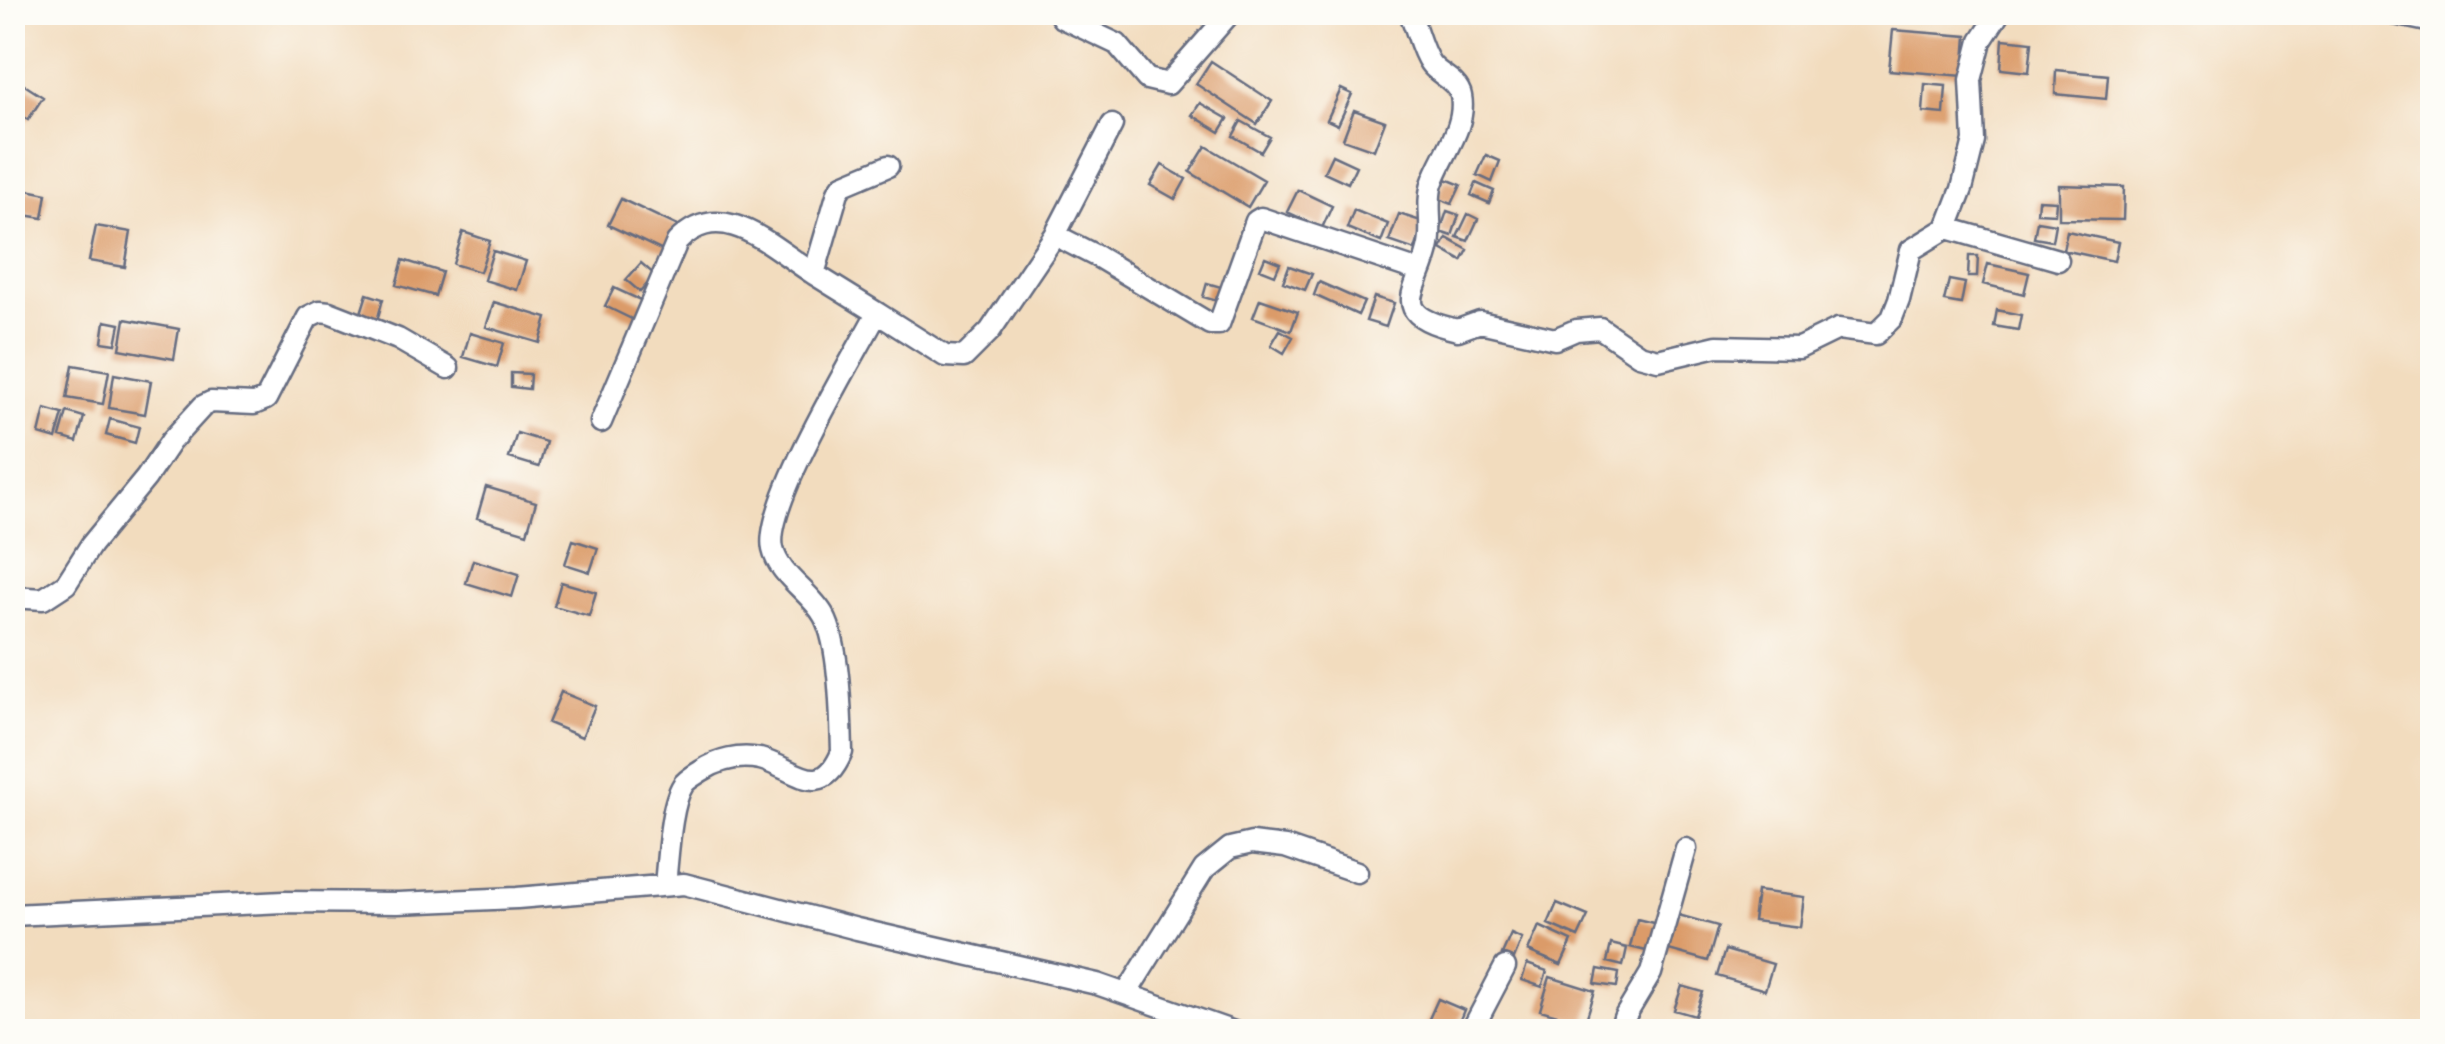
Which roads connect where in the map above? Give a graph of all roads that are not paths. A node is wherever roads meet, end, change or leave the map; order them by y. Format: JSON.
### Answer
{"nodes":[{"id":1,"x":1058,"y":12,"type":"edge"},
{"id":2,"x":1232,"y":12,"type":"edge"},
{"id":3,"x":1409,"y":12,"type":"edge"},
{"id":4,"x":2000,"y":12,"type":"edge"},
{"id":5,"x":2385,"y":12,"type":"edge"},
{"id":6,"x":2432,"y":22,"type":"edge"},
{"id":7,"x":1112,"y":125,"type":"dead end"},
{"id":8,"x":888,"y":166,"type":"dead end"},
{"id":9,"x":1947,"y":228,"type":"junction"},
{"id":10,"x":1055,"y":235,"type":"junction"},
{"id":11,"x":2058,"y":260,"type":"dead end"},
{"id":12,"x":1418,"y":271,"type":"junction"},
{"id":13,"x":814,"y":274,"type":"junction"},
{"id":14,"x":877,"y":313,"type":"junction"},
{"id":15,"x":448,"y":368,"type":"dead end"},
{"id":16,"x":601,"y":422,"type":"dead end"},
{"id":17,"x":12,"y":597,"type":"edge"},
{"id":18,"x":1686,"y":849,"type":"dead end"},
{"id":19,"x":1356,"y":872,"type":"dead end"},
{"id":20,"x":665,"y":884,"type":"junction"},
{"id":21,"x":12,"y":915,"type":"edge"},
{"id":22,"x":1505,"y":967,"type":"dead end"},
{"id":23,"x":1126,"y":994,"type":"junction"},
{"id":24,"x":1234,"y":1032,"type":"edge"},
{"id":25,"x":1472,"y":1032,"type":"edge"},
{"id":26,"x":1620,"y":1032,"type":"edge"}],
"edges":[{"from":1,"to":2,"type":"street"},
{"from":3,"to":12,"type":"street"},
{"from":4,"to":9,"type":"street"},
{"from":5,"to":6,"type":"street"},
{"from":7,"to":10,"type":"street"},
{"from":8,"to":13,"type":"street"},
{"from":9,"to":11,"type":"street"},
{"from":9,"to":12,"type":"street"},
{"from":10,"to":12,"type":"street"},
{"from":10,"to":14,"type":"street"},
{"from":13,"to":14,"type":"street"},
{"from":13,"to":16,"type":"street"},
{"from":14,"to":20,"type":"street"},
{"from":15,"to":17,"type":"street"},
{"from":18,"to":26,"type":"street"},
{"from":19,"to":23,"type":"street"},
{"from":20,"to":21,"type":"street"},
{"from":20,"to":23,"type":"street"},
{"from":22,"to":25,"type":"street"},
{"from":23,"to":24,"type":"street"}]}
